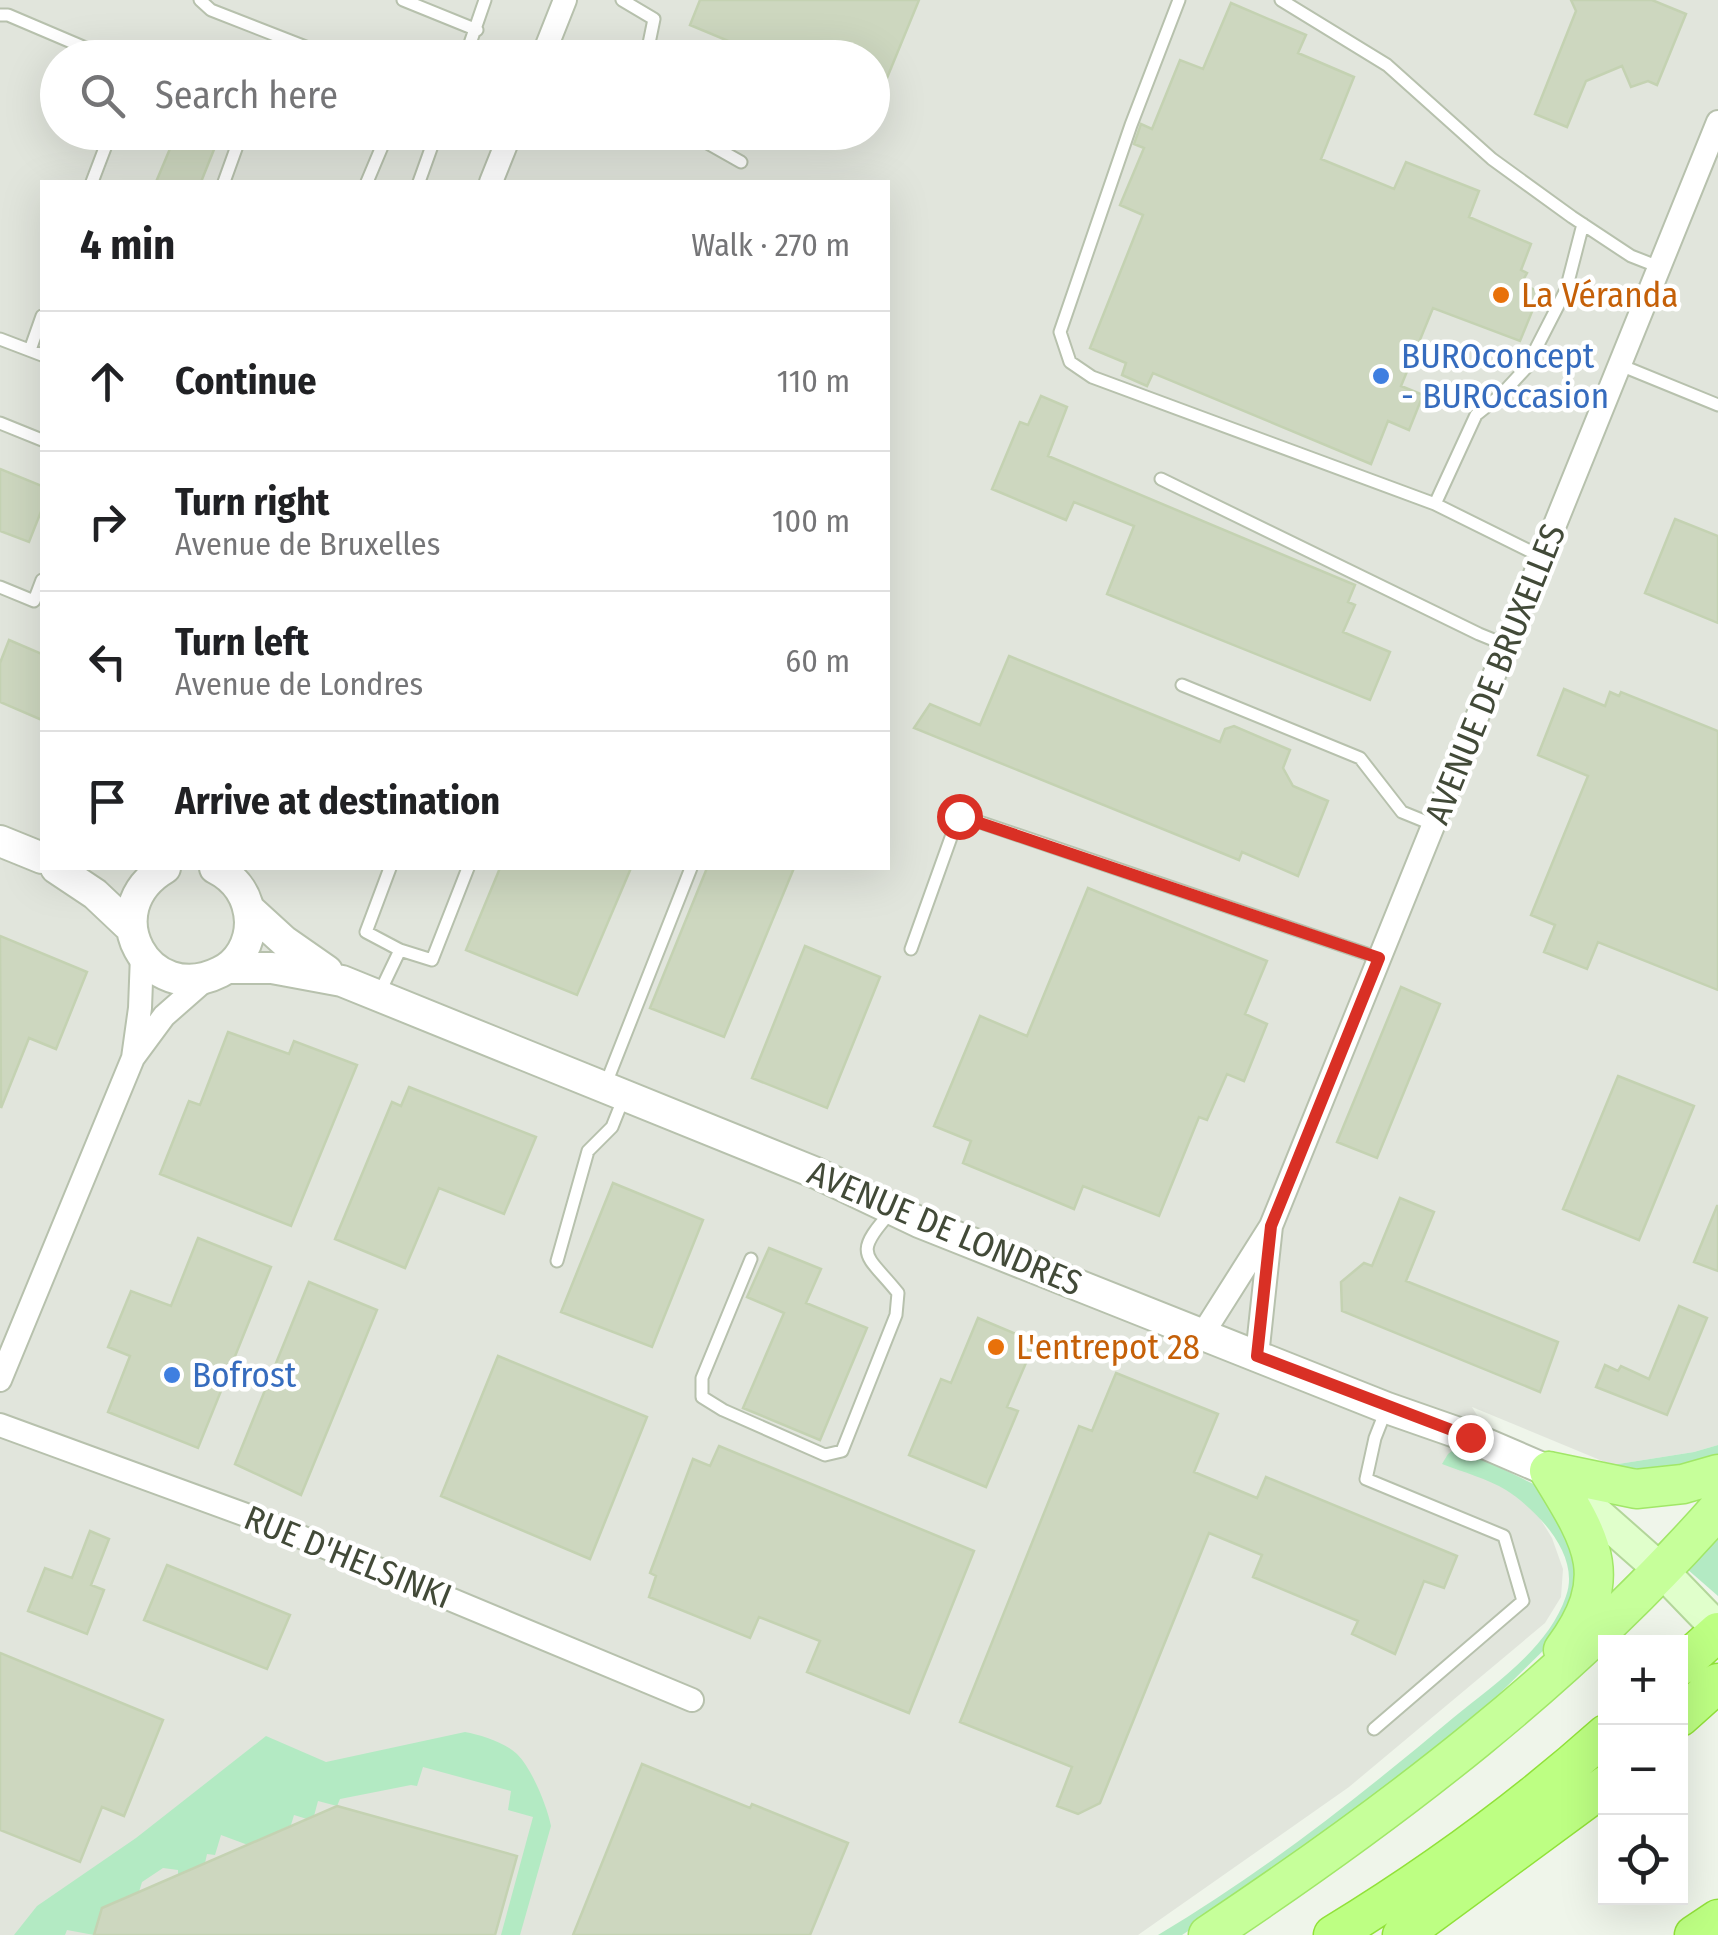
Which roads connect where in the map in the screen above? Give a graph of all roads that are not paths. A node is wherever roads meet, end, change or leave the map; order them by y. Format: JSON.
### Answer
{"nodes":[{"id":1,"x":200,"y":0,"type":"edge"},
{"id":2,"x":403,"y":0,"type":"edge"},
{"id":3,"x":485,"y":0,"type":"edge"},
{"id":4,"x":565,"y":0,"type":"edge"},
{"id":5,"x":622,"y":0,"type":"edge"},
{"id":6,"x":1179,"y":0,"type":"edge"},
{"id":7,"x":1281,"y":0,"type":"edge"},
{"id":8,"x":0,"y":16,"type":"edge"},
{"id":9,"x":477,"y":30,"type":"junction"},
{"id":10,"x":67,"y":40,"type":"edge"},
{"id":11,"x":288,"y":40,"type":"edge"},
{"id":12,"x":473,"y":40,"type":"edge"},
{"id":13,"x":549,"y":40,"type":"edge"},
{"id":14,"x":650,"y":40,"type":"edge"},
{"id":15,"x":1718,"y":122,"type":"edge"},
{"id":16,"x":104,"y":150,"type":"edge"},
{"id":17,"x":236,"y":150,"type":"edge"},
{"id":18,"x":380,"y":150,"type":"edge"},
{"id":19,"x":430,"y":150,"type":"edge"},
{"id":20,"x":504,"y":150,"type":"edge"},
{"id":21,"x":720,"y":150,"type":"edge"},
{"id":22,"x":741,"y":162,"type":"dead end"},
{"id":23,"x":93,"y":180,"type":"edge"},
{"id":24,"x":225,"y":180,"type":"edge"},
{"id":25,"x":369,"y":180,"type":"edge"},
{"id":26,"x":420,"y":180,"type":"edge"},
{"id":27,"x":492,"y":180,"type":"edge"},
{"id":28,"x":1583,"y":224,"type":"junction"},
{"id":29,"x":1660,"y":267,"type":"junction"},
{"id":30,"x":0,"y":339,"type":"edge"},
{"id":31,"x":36,"y":353,"type":"edge"},
{"id":32,"x":1620,"y":365,"type":"junction"},
{"id":33,"x":1718,"y":405,"type":"edge"},
{"id":34,"x":0,"y":423,"type":"edge"},
{"id":35,"x":40,"y":439,"type":"edge"},
{"id":36,"x":1161,"y":479,"type":"dead end"},
{"id":37,"x":1435,"y":504,"type":"junction"},
{"id":38,"x":1542,"y":557,"type":"junction"},
{"id":39,"x":0,"y":587,"type":"edge"},
{"id":40,"x":38,"y":603,"type":"edge"},
{"id":41,"x":1506,"y":645,"type":"junction"},
{"id":42,"x":1182,"y":685,"type":"dead end"},
{"id":43,"x":1434,"y":825,"type":"junction"},
{"id":44,"x":0,"y":841,"type":"edge"},
{"id":45,"x":40,"y":858,"type":"edge"},
{"id":46,"x":60,"y":870,"type":"edge"},
{"id":47,"x":161,"y":870,"type":"edge"},
{"id":48,"x":218,"y":870,"type":"edge"},
{"id":49,"x":389,"y":870,"type":"edge"},
{"id":50,"x":467,"y":870,"type":"edge"},
{"id":51,"x":690,"y":870,"type":"edge"},
{"id":52,"x":243,"y":888,"type":"edge"},
{"id":53,"x":137,"y":942,"type":"junction"},
{"id":54,"x":911,"y":949,"type":"dead end"},
{"id":55,"x":400,"y":950,"type":"junction"},
{"id":56,"x":1379,"y":958,"type":"junction"},
{"id":57,"x":217,"y":974,"type":"junction"},
{"id":58,"x":342,"y":981,"type":"junction"},
{"id":59,"x":378,"y":996,"type":"junction"},
{"id":60,"x":133,"y":1058,"type":"junction"},
{"id":61,"x":615,"y":1090,"type":"junction"},
{"id":62,"x":894,"y":1210,"type":"junction"},
{"id":63,"x":1271,"y":1226,"type":"junction"},
{"id":64,"x":750,"y":1259,"type":"dead end"},
{"id":65,"x":556,"y":1261,"type":"dead end"},
{"id":66,"x":1202,"y":1335,"type":"junction"},
{"id":67,"x":1257,"y":1356,"type":"junction"},
{"id":68,"x":0,"y":1380,"type":"edge"},
{"id":69,"x":1387,"y":1408,"type":"junction"},
{"id":70,"x":0,"y":1425,"type":"edge"},
{"id":71,"x":1549,"y":1472,"type":"junction"},
{"id":72,"x":1718,"y":1474,"type":"edge"},
{"id":73,"x":1718,"y":1509,"type":"edge"},
{"id":74,"x":1662,"y":1572,"type":"junction"},
{"id":75,"x":1711,"y":1622,"type":"edge"},
{"id":76,"x":1688,"y":1655,"type":"edge"},
{"id":77,"x":1718,"y":1682,"type":"edge"},
{"id":78,"x":692,"y":1700,"type":"dead end"},
{"id":79,"x":1525,"y":1700,"type":"junction"},
{"id":80,"x":1688,"y":1710,"type":"edge"},
{"id":81,"x":1374,"y":1728,"type":"dead end"},
{"id":82,"x":1598,"y":1740,"type":"edge"},
{"id":83,"x":1598,"y":1791,"type":"edge"},
{"id":84,"x":1718,"y":1918,"type":"edge"},
{"id":85,"x":1208,"y":1935,"type":"edge"},
{"id":86,"x":1332,"y":1935,"type":"edge"},
{"id":87,"x":1402,"y":1935,"type":"edge"},
{"id":88,"x":1694,"y":1935,"type":"edge"}],
"edges":[{"from":1,"to":11,"type":"lane"},
{"from":2,"to":9,"type":"lane"},
{"from":3,"to":9,"type":"lane"},
{"from":4,"to":13,"type":"street"},
{"from":5,"to":14,"type":"lane"},
{"from":6,"to":37,"type":"lane"},
{"from":7,"to":28,"type":"lane"},
{"from":8,"to":10,"type":"lane"},
{"from":9,"to":12,"type":"lane"},
{"from":15,"to":29,"type":"street","name":"AVENUE DE BRUXELLES"},
{"from":16,"to":23,"type":"lane"},
{"from":17,"to":24,"type":"lane"},
{"from":18,"to":25,"type":"lane"},
{"from":19,"to":26,"type":"lane"},
{"from":20,"to":27,"type":"street"},
{"from":21,"to":22,"type":"lane"},
{"from":28,"to":29,"type":"lane"},
{"from":28,"to":37,"type":"lane"},
{"from":29,"to":32,"type":"street","name":"AVENUE DE BRUXELLES"},
{"from":30,"to":31,"type":"lane"},
{"from":32,"to":33,"type":"lane"},
{"from":32,"to":38,"type":"street","name":"AVENUE DE BRUXELLES"},
{"from":34,"to":35,"type":"lane"},
{"from":36,"to":41,"type":"lane"},
{"from":37,"to":38,"type":"lane"},
{"from":38,"to":41,"type":"street","name":"AVENUE DE BRUXELLES"},
{"from":39,"to":40,"type":"lane"},
{"from":41,"to":43,"type":"street","name":"AVENUE DE BRUXELLES"},
{"from":42,"to":43,"type":"lane"},
{"from":43,"to":56,"type":"street","name":"AVENUE DE BRUXELLES"},
{"from":44,"to":45,"type":"street"},
{"from":46,"to":53,"type":"street"},
{"from":47,"to":53,"type":"street"},
{"from":48,"to":52,"type":"street","name":"AVENUE DE LONDRES"},
{"from":49,"to":55,"type":"lane"},
{"from":50,"to":55,"type":"lane"},
{"from":51,"to":61,"type":"lane"},
{"from":52,"to":57,"type":"street"},
{"from":52,"to":58,"type":"street","name":"AVENUE DE LONDRES"},
{"from":53,"to":57,"type":"street","name":"AVENUE DE LONDRES"},
{"from":53,"to":60,"type":"street"},
{"from":54,"to":56,"type":"lane"},
{"from":55,"to":59,"type":"lane"},
{"from":56,"to":63,"type":"street","name":"AVENUE DE BRUXELLES"},
{"from":57,"to":58,"type":"street","name":"AVENUE DE LONDRES"},
{"from":57,"to":60,"type":"street"},
{"from":58,"to":59,"type":"street","name":"AVENUE DE LONDRES"},
{"from":59,"to":61,"type":"street","name":"AVENUE DE LONDRES"},
{"from":60,"to":68,"type":"street"},
{"from":61,"to":62,"type":"street","name":"AVENUE DE LONDRES"},
{"from":61,"to":65,"type":"lane"},
{"from":62,"to":64,"type":"lane"},
{"from":62,"to":66,"type":"street","name":"AVENUE DE LONDRES"},
{"from":63,"to":66,"type":"street","name":"AVENUE DE BRUXELLES"},
{"from":63,"to":67,"type":"street","name":"AVENUE DE BRUXELLES"},
{"from":66,"to":67,"type":"street","name":"AVENUE DE LONDRES"},
{"from":67,"to":69,"type":"street","name":"AVENUE DE LONDRES"},
{"from":69,"to":71,"type":"street","name":"AVENUE DE LONDRES"},
{"from":69,"to":81,"type":"lane"},
{"from":70,"to":78,"type":"street","name":"RUE D'HELSINKI"},
{"from":71,"to":72,"type":"main road"},
{"from":71,"to":74,"type":"main road"},
{"from":71,"to":79,"type":"main road"},
{"from":73,"to":74,"type":"main road"},
{"from":74,"to":75,"type":"main road"},
{"from":74,"to":79,"type":"main road"},
{"from":75,"to":76,"type":"highway"},
{"from":77,"to":80,"type":"highway"},
{"from":79,"to":85,"type":"main road"},
{"from":82,"to":86,"type":"highway"},
{"from":83,"to":87,"type":"highway"},
{"from":84,"to":88,"type":"highway"}]}
